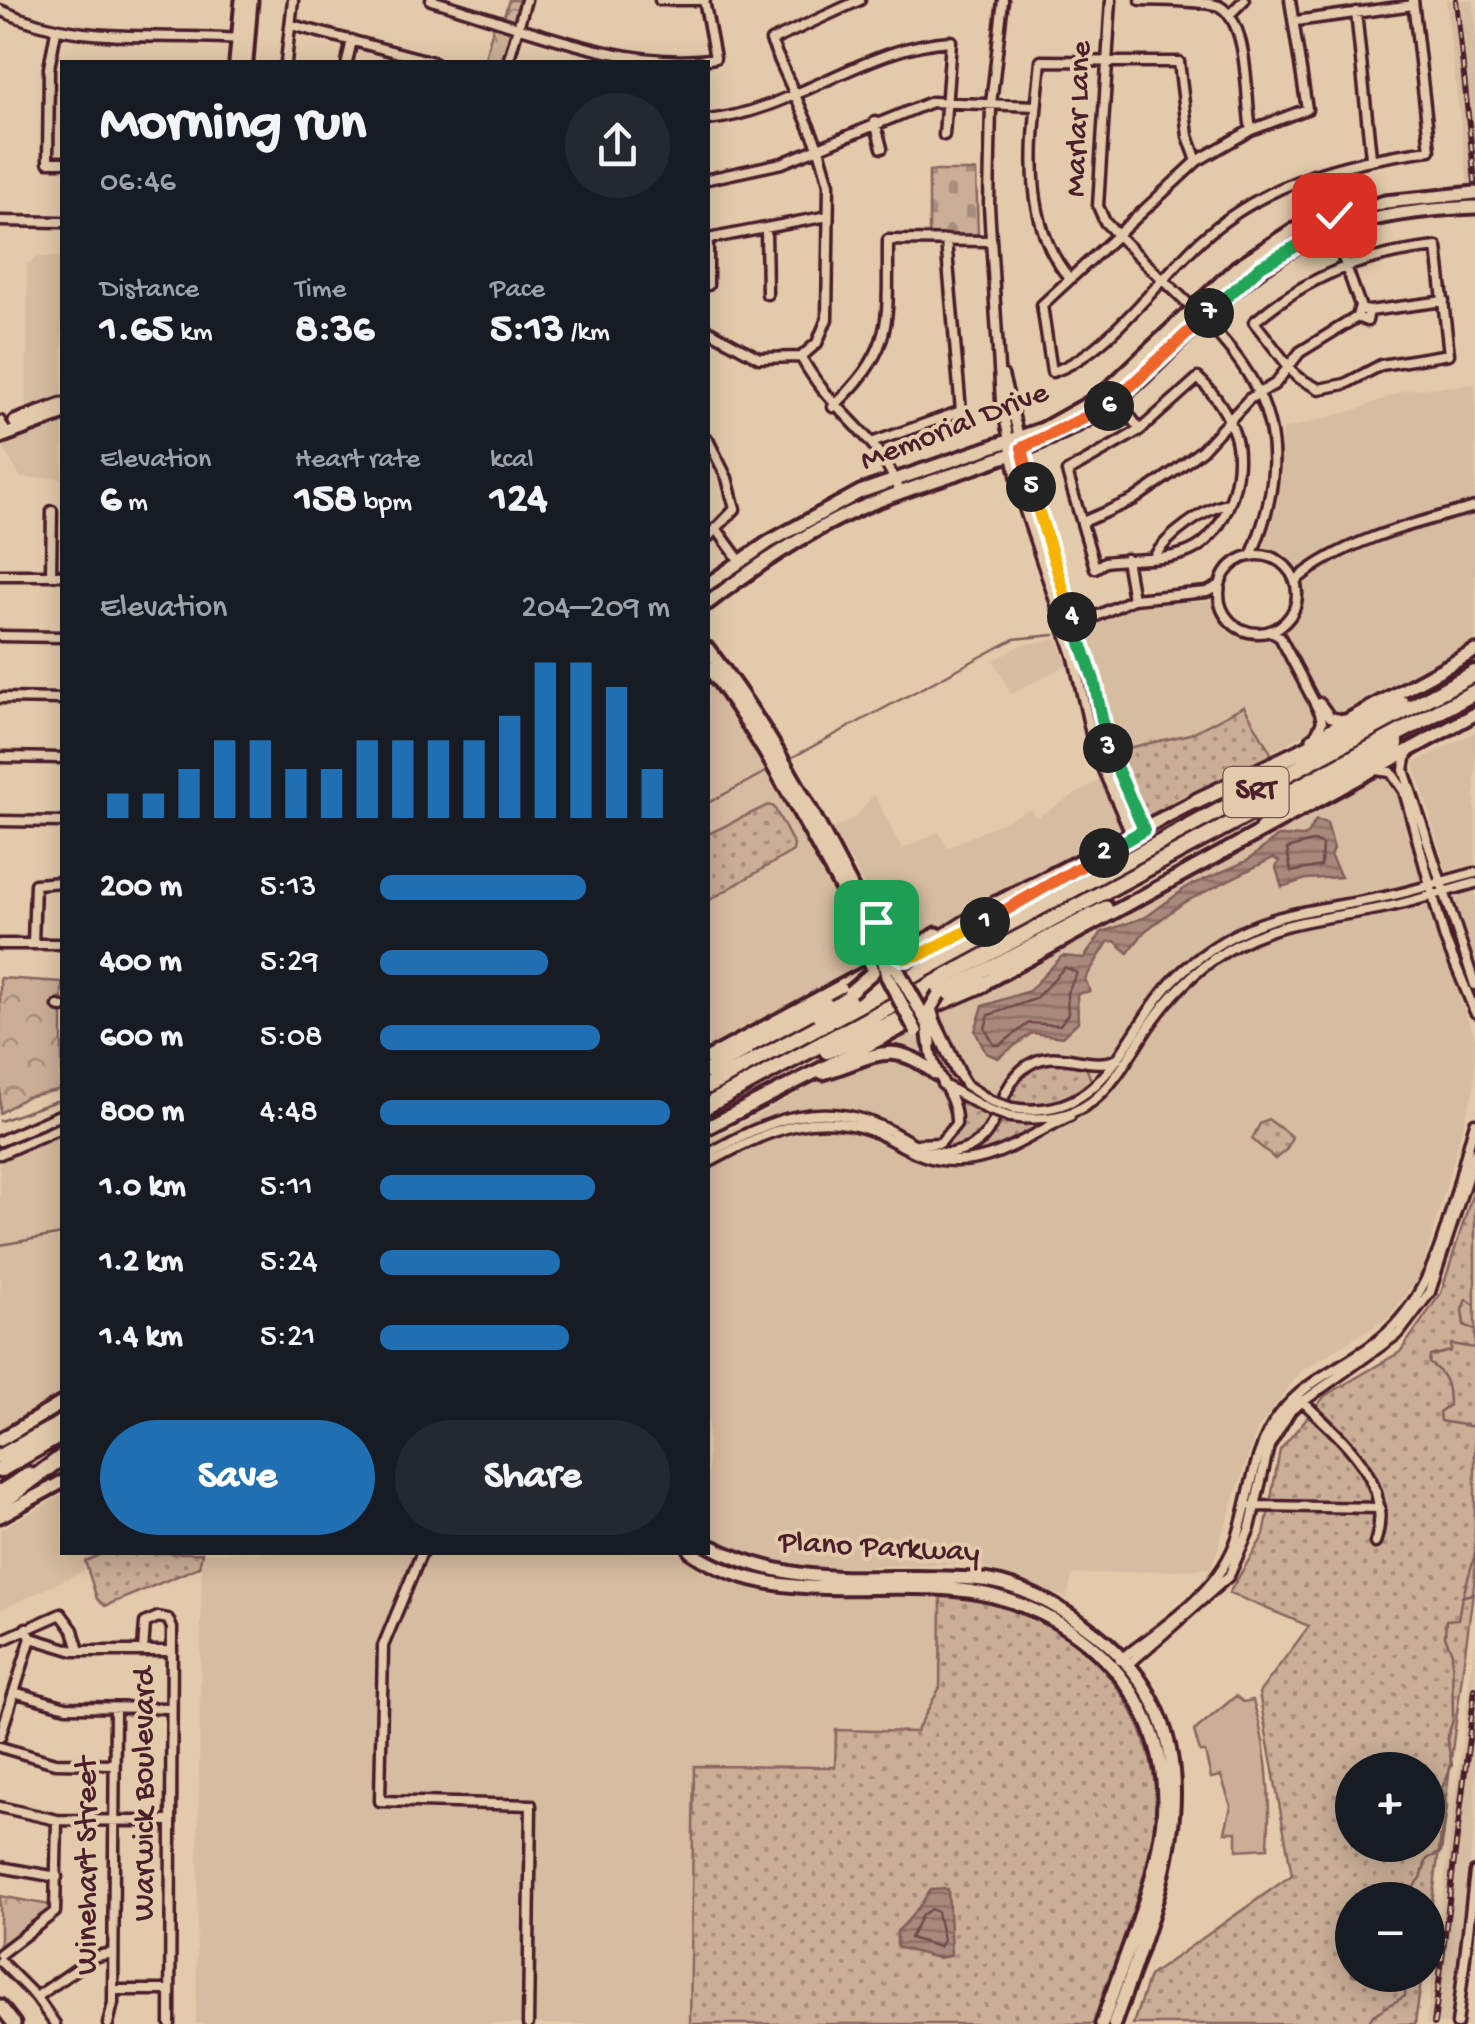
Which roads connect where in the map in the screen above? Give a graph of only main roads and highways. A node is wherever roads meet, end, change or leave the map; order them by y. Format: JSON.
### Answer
{"nodes":[{"id":1,"x":242,"y":0,"type":"edge"},
{"id":2,"x":251,"y":0,"type":"edge"},
{"id":3,"x":245,"y":39,"type":"junction"},
{"id":4,"x":237,"y":60,"type":"edge"},
{"id":5,"x":246,"y":60,"type":"edge"},
{"id":6,"x":1475,"y":193,"type":"edge"},
{"id":7,"x":1475,"y":207,"type":"edge"},
{"id":8,"x":1330,"y":222,"type":"junction"},
{"id":9,"x":1197,"y":316,"type":"junction"},
{"id":10,"x":52,"y":414,"type":"edge"},
{"id":11,"x":2,"y":430,"type":"edge"},
{"id":12,"x":1014,"y":444,"type":"junction"},
{"id":13,"x":768,"y":542,"type":"junction"},
{"id":14,"x":775,"y":555,"type":"junction"},
{"id":15,"x":710,"y":582,"type":"edge"},
{"id":16,"x":710,"y":602,"type":"edge"},
{"id":17,"x":1475,"y":651,"type":"edge"},
{"id":18,"x":710,"y":652,"type":"edge"},
{"id":19,"x":710,"y":669,"type":"edge"},
{"id":20,"x":1475,"y":672,"type":"edge"},
{"id":21,"x":1475,"y":692,"type":"edge"},
{"id":22,"x":747,"y":709,"type":"junction"},
{"id":23,"x":1439,"y":712,"type":"junction"},
{"id":24,"x":1475,"y":714,"type":"edge"},
{"id":25,"x":1197,"y":800,"type":"junction"},
{"id":26,"x":1262,"y":828,"type":"junction"},
{"id":27,"x":823,"y":843,"type":"junction"},
{"id":28,"x":1118,"y":843,"type":"junction"},
{"id":29,"x":1136,"y":896,"type":"junction"},
{"id":30,"x":996,"y":904,"type":"junction"},
{"id":31,"x":877,"y":924,"type":"junction"},
{"id":32,"x":862,"y":938,"type":"junction"},
{"id":33,"x":882,"y":953,"type":"junction"},
{"id":34,"x":922,"y":954,"type":"junction"},
{"id":35,"x":897,"y":982,"type":"junction"},
{"id":36,"x":983,"y":984,"type":"junction"},
{"id":37,"x":850,"y":992,"type":"junction"},
{"id":38,"x":939,"y":994,"type":"junction"},
{"id":39,"x":912,"y":999,"type":"junction"},
{"id":40,"x":926,"y":1026,"type":"junction"},
{"id":41,"x":797,"y":1038,"type":"junction"},
{"id":42,"x":930,"y":1043,"type":"road end"},
{"id":43,"x":747,"y":1048,"type":"joint"},
{"id":44,"x":710,"y":1057,"type":"edge"},
{"id":45,"x":710,"y":1067,"type":"edge"},
{"id":46,"x":958,"y":1072,"type":"road end"},
{"id":47,"x":799,"y":1078,"type":"junction"},
{"id":48,"x":756,"y":1079,"type":"junction"},
{"id":49,"x":939,"y":1079,"type":"road end"},
{"id":50,"x":710,"y":1085,"type":"edge"},
{"id":51,"x":710,"y":1104,"type":"edge"},
{"id":52,"x":710,"y":1126,"type":"edge"},
{"id":53,"x":60,"y":1404,"type":"edge"},
{"id":54,"x":60,"y":1424,"type":"edge"},
{"id":55,"x":60,"y":1435,"type":"edge"},
{"id":56,"x":0,"y":1440,"type":"edge"},
{"id":57,"x":60,"y":1457,"type":"edge"},
{"id":58,"x":0,"y":1458,"type":"edge"},
{"id":59,"x":60,"y":1458,"type":"edge"},
{"id":60,"x":0,"y":1470,"type":"edge"},
{"id":61,"x":60,"y":1483,"type":"edge"},
{"id":62,"x":0,"y":1493,"type":"edge"},
{"id":63,"x":0,"y":1504,"type":"edge"},
{"id":64,"x":0,"y":1516,"type":"edge"},
{"id":65,"x":710,"y":1547,"type":"edge"},
{"id":66,"x":697,"y":1555,"type":"edge"},
{"id":67,"x":1121,"y":1664,"type":"junction"},
{"id":68,"x":0,"y":2006,"type":"edge"},
{"id":69,"x":14,"y":2024,"type":"edge"},
{"id":70,"x":1102,"y":2024,"type":"edge"},
{"id":71,"x":1114,"y":2024,"type":"edge"}],
"edges":[{"from":1,"to":3,"type":"main road"},
{"from":2,"to":3,"type":"main road"},
{"from":3,"to":4,"type":"main road"},
{"from":3,"to":5,"type":"main road"},
{"from":6,"to":8,"type":"main road","name":"Memorial Drive"},
{"from":7,"to":8,"type":"main road","name":"Memorial Drive"},
{"from":8,"to":9,"type":"main road","name":"Memorial Drive"},
{"from":9,"to":12,"type":"main road","name":"Memorial Drive"},
{"from":9,"to":12,"type":"main road","name":"Memorial Drive"},
{"from":10,"to":11,"type":"main road"},
{"from":12,"to":13,"type":"main road","name":"Memorial Drive"},
{"from":12,"to":14,"type":"main road","name":"Memorial Drive"},
{"from":13,"to":14,"type":"main road"},
{"from":13,"to":15,"type":"main road","name":"Memorial Drive"},
{"from":14,"to":16,"type":"main road","name":"Memorial Drive"},
{"from":17,"to":25,"type":"main road"},
{"from":18,"to":22,"type":"main road"},
{"from":19,"to":22,"type":"main road"},
{"from":20,"to":25,"type":"highway"},
{"from":20,"to":41,"type":"highway","number":"SRT"},
{"from":21,"to":23,"type":"highway","number":"SRT"},
{"from":22,"to":27,"type":"main road"},
{"from":23,"to":26,"type":"highway"},
{"from":23,"to":48,"type":"highway","number":"SRT"},
{"from":24,"to":26,"type":"main road"},
{"from":25,"to":28,"type":"main road"},
{"from":26,"to":29,"type":"main road"},
{"from":27,"to":31,"type":"main road"},
{"from":27,"to":32,"type":"main road"},
{"from":28,"to":30,"type":"main road"},
{"from":28,"to":34,"type":"main road"},
{"from":29,"to":36,"type":"main road"},
{"from":29,"to":38,"type":"main road"},
{"from":30,"to":41,"type":"highway"},
{"from":30,"to":44,"type":"main road"},
{"from":31,"to":33,"type":"main road","bridge":true},
{"from":31,"to":34,"type":"main road","bridge":true},
{"from":32,"to":33,"type":"main road","bridge":true},
{"from":32,"to":37,"type":"main road","bridge":true},
{"from":33,"to":35,"type":"main road","bridge":true},
{"from":34,"to":35,"type":"main road","bridge":true},
{"from":35,"to":37,"type":"main road","bridge":true},
{"from":35,"to":39,"type":"main road","bridge":true},
{"from":35,"to":40,"type":"main road","bridge":true},
{"from":36,"to":47,"type":"main road"},
{"from":36,"to":48,"type":"highway"},
{"from":37,"to":43,"type":"main road"},
{"from":38,"to":39,"type":"main road","bridge":true},
{"from":38,"to":40,"type":"main road","bridge":true},
{"from":39,"to":40,"type":"main road","bridge":true},
{"from":40,"to":42,"type":"main road"},
{"from":40,"to":46,"type":"main road"},
{"from":41,"to":50,"type":"highway","number":"SRT"},
{"from":43,"to":45,"type":"highway"},
{"from":47,"to":49,"type":"main road"},
{"from":47,"to":52,"type":"main road"},
{"from":48,"to":51,"type":"highway","number":"SRT"},
{"from":53,"to":56,"type":"main road"},
{"from":54,"to":58,"type":"highway"},
{"from":55,"to":60,"type":"highway"},
{"from":57,"to":62,"type":"highway"},
{"from":59,"to":63,"type":"highway"},
{"from":61,"to":64,"type":"main road"},
{"from":65,"to":67,"type":"main road","name":"Plano Parkway"},
{"from":66,"to":67,"type":"main road","name":"Plano Parkway"},
{"from":67,"to":70,"type":"main road","name":"Plano Parkway"},
{"from":67,"to":71,"type":"main road","name":"Plano Parkway"},
{"from":68,"to":69,"type":"main road"}]}
